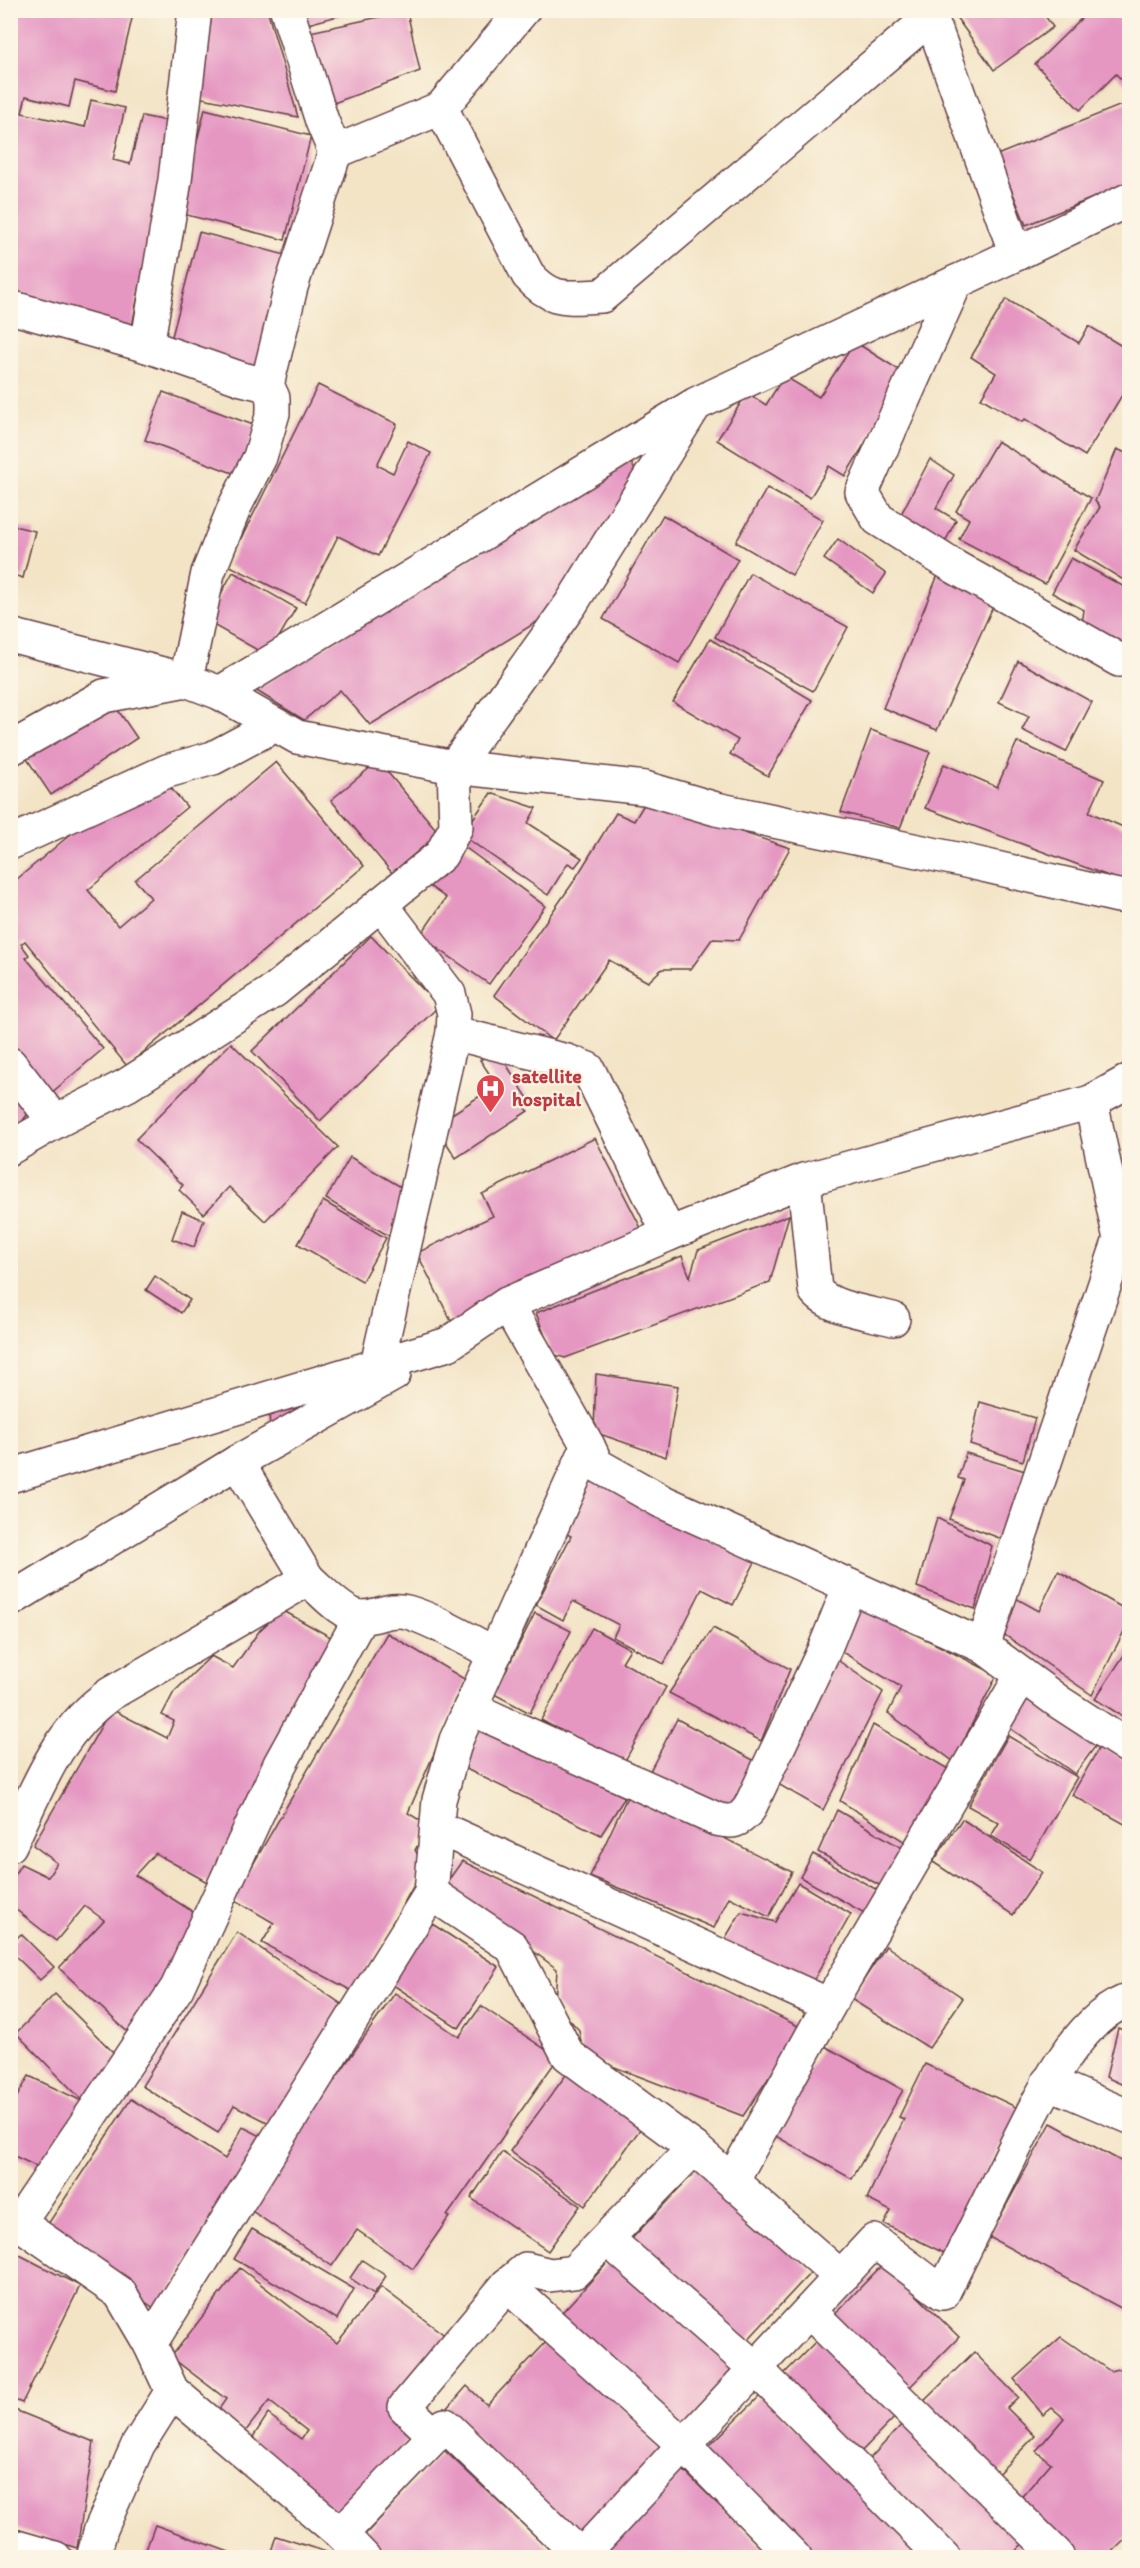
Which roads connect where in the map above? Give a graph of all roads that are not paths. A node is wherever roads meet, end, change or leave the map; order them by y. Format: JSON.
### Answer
{"nodes":[{"id":1,"x":195,"y":10,"type":"edge"},
{"id":2,"x":287,"y":10,"type":"edge"},
{"id":3,"x":523,"y":10,"type":"edge"},
{"id":4,"x":930,"y":14,"type":"edge"},
{"id":5,"x":441,"y":108,"type":"junction"},
{"id":6,"x":335,"y":152,"type":"junction"},
{"id":7,"x":1130,"y":199,"type":"edge"},
{"id":8,"x":1016,"y":254,"type":"junction"},
{"id":9,"x":956,"y":282,"type":"junction"},
{"id":10,"x":10,"y":308,"type":"edge"},
{"id":11,"x":147,"y":346,"type":"junction"},
{"id":12,"x":267,"y":385,"type":"junction"},
{"id":13,"x":696,"y":404,"type":"junction"},
{"id":14,"x":10,"y":635,"type":"edge"},
{"id":15,"x":1119,"y":660,"type":"dead end"},
{"id":16,"x":186,"y":680,"type":"junction"},
{"id":17,"x":220,"y":693,"type":"junction"},
{"id":18,"x":275,"y":724,"type":"junction"},
{"id":19,"x":10,"y":749,"type":"edge"},
{"id":20,"x":454,"y":766,"type":"junction"},
{"id":21,"x":10,"y":843,"type":"edge"},
{"id":22,"x":1130,"y":896,"type":"edge"},
{"id":23,"x":381,"y":904,"type":"junction"},
{"id":24,"x":453,"y":1033,"type":"junction"},
{"id":25,"x":10,"y":1064,"type":"edge"},
{"id":26,"x":1130,"y":1080,"type":"edge"},
{"id":27,"x":1090,"y":1102,"type":"junction"},
{"id":28,"x":55,"y":1122,"type":"junction"},
{"id":29,"x":10,"y":1148,"type":"edge"},
{"id":30,"x":804,"y":1180,"type":"junction"},
{"id":31,"x":669,"y":1234,"type":"junction"},
{"id":32,"x":1125,"y":1241,"type":"edge"},
{"id":33,"x":507,"y":1304,"type":"junction"},
{"id":34,"x":893,"y":1319,"type":"dead end"},
{"id":35,"x":448,"y":1344,"type":"junction"},
{"id":36,"x":377,"y":1365,"type":"junction"},
{"id":37,"x":588,"y":1446,"type":"junction"},
{"id":38,"x":237,"y":1462,"type":"junction"},
{"id":39,"x":10,"y":1476,"type":"edge"},
{"id":40,"x":308,"y":1579,"type":"junction"},
{"id":41,"x":850,"y":1586,"type":"junction"},
{"id":42,"x":10,"y":1600,"type":"edge"},
{"id":43,"x":362,"y":1617,"type":"junction"},
{"id":44,"x":983,"y":1646,"type":"junction"},
{"id":45,"x":495,"y":1654,"type":"junction"},
{"id":46,"x":1022,"y":1675,"type":"junction"},
{"id":47,"x":471,"y":1708,"type":"junction"},
{"id":48,"x":1130,"y":1748,"type":"edge"},
{"id":49,"x":437,"y":1827,"type":"junction"},
{"id":50,"x":10,"y":1845,"type":"edge"},
{"id":51,"x":431,"y":1893,"type":"junction"},
{"id":52,"x":1130,"y":2000,"type":"edge"},
{"id":53,"x":829,"y":2005,"type":"junction"},
{"id":54,"x":1048,"y":2082,"type":"junction"},
{"id":55,"x":1130,"y":2117,"type":"edge"},
{"id":56,"x":694,"y":2148,"type":"junction"},
{"id":57,"x":732,"y":2181,"type":"junction"},
{"id":58,"x":607,"y":2239,"type":"junction"},
{"id":59,"x":841,"y":2277,"type":"junction"},
{"id":60,"x":507,"y":2285,"type":"junction"},
{"id":61,"x":809,"y":2311,"type":"junction"},
{"id":62,"x":150,"y":2344,"type":"junction"},
{"id":63,"x":755,"y":2368,"type":"junction"},
{"id":64,"x":172,"y":2391,"type":"junction"},
{"id":65,"x":434,"y":2435,"type":"junction"},
{"id":66,"x":684,"y":2445,"type":"junction"},
{"id":67,"x":341,"y":2534,"type":"junction"},
{"id":68,"x":10,"y":2545,"type":"edge"},
{"id":69,"x":1057,"y":2554,"type":"dead end"},
{"id":70,"x":581,"y":2557,"type":"edge"},
{"id":71,"x":55,"y":2558,"type":"edge"},
{"id":72,"x":93,"y":2558,"type":"edge"},
{"id":73,"x":364,"y":2558,"type":"edge"},
{"id":74,"x":795,"y":2558,"type":"edge"},
{"id":75,"x":944,"y":2558,"type":"edge"}],
"edges":[{"from":1,"to":11,"type":"street"},
{"from":2,"to":6,"type":"street"},
{"from":3,"to":5,"type":"street"},
{"from":4,"to":5,"type":"street"},
{"from":4,"to":8,"type":"street"},
{"from":5,"to":6,"type":"street"},
{"from":6,"to":12,"type":"street"},
{"from":7,"to":8,"type":"street"},
{"from":8,"to":9,"type":"street"},
{"from":9,"to":13,"type":"street"},
{"from":9,"to":15,"type":"street"},
{"from":10,"to":11,"type":"street"},
{"from":11,"to":12,"type":"street"},
{"from":12,"to":16,"type":"street"},
{"from":13,"to":17,"type":"street"},
{"from":13,"to":20,"type":"street"},
{"from":14,"to":16,"type":"street"},
{"from":16,"to":17,"type":"street"},
{"from":16,"to":19,"type":"street"},
{"from":17,"to":18,"type":"street"},
{"from":18,"to":20,"type":"street"},
{"from":18,"to":21,"type":"street"},
{"from":20,"to":22,"type":"street"},
{"from":20,"to":23,"type":"street"},
{"from":23,"to":24,"type":"street"},
{"from":23,"to":28,"type":"street"},
{"from":24,"to":31,"type":"street"},
{"from":24,"to":36,"type":"street"},
{"from":25,"to":28,"type":"street"},
{"from":26,"to":27,"type":"street"},
{"from":27,"to":30,"type":"street"},
{"from":27,"to":32,"type":"street"},
{"from":28,"to":29,"type":"street"},
{"from":30,"to":31,"type":"street"},
{"from":30,"to":34,"type":"street"},
{"from":31,"to":33,"type":"street"},
{"from":32,"to":44,"type":"street"},
{"from":33,"to":35,"type":"street"},
{"from":33,"to":37,"type":"street"},
{"from":35,"to":36,"type":"street"},
{"from":35,"to":38,"type":"street"},
{"from":36,"to":39,"type":"street"},
{"from":37,"to":41,"type":"street"},
{"from":37,"to":45,"type":"street"},
{"from":38,"to":40,"type":"street"},
{"from":38,"to":42,"type":"street"},
{"from":40,"to":43,"type":"street"},
{"from":40,"to":50,"type":"street"},
{"from":41,"to":44,"type":"street"},
{"from":41,"to":47,"type":"street"},
{"from":43,"to":45,"type":"street"},
{"from":43,"to":62,"type":"street"},
{"from":44,"to":46,"type":"street"},
{"from":45,"to":47,"type":"street"},
{"from":46,"to":48,"type":"street"},
{"from":46,"to":53,"type":"street"},
{"from":47,"to":49,"type":"street"},
{"from":49,"to":51,"type":"street"},
{"from":49,"to":53,"type":"street"},
{"from":51,"to":56,"type":"street"},
{"from":51,"to":62,"type":"street"},
{"from":52,"to":54,"type":"street"},
{"from":53,"to":57,"type":"street"},
{"from":54,"to":55,"type":"street"},
{"from":54,"to":59,"type":"street"},
{"from":56,"to":57,"type":"street"},
{"from":56,"to":58,"type":"street"},
{"from":57,"to":59,"type":"street"},
{"from":58,"to":60,"type":"street"},
{"from":58,"to":63,"type":"street"},
{"from":59,"to":61,"type":"street"},
{"from":60,"to":65,"type":"street"},
{"from":60,"to":66,"type":"street"},
{"from":61,"to":63,"type":"street"},
{"from":61,"to":69,"type":"street"},
{"from":62,"to":64,"type":"street"},
{"from":63,"to":66,"type":"street"},
{"from":63,"to":75,"type":"street"},
{"from":64,"to":67,"type":"street"},
{"from":64,"to":72,"type":"street"},
{"from":65,"to":67,"type":"street"},
{"from":65,"to":70,"type":"street"},
{"from":66,"to":70,"type":"street"},
{"from":66,"to":74,"type":"street"},
{"from":67,"to":73,"type":"street"},
{"from":68,"to":71,"type":"street"}]}
